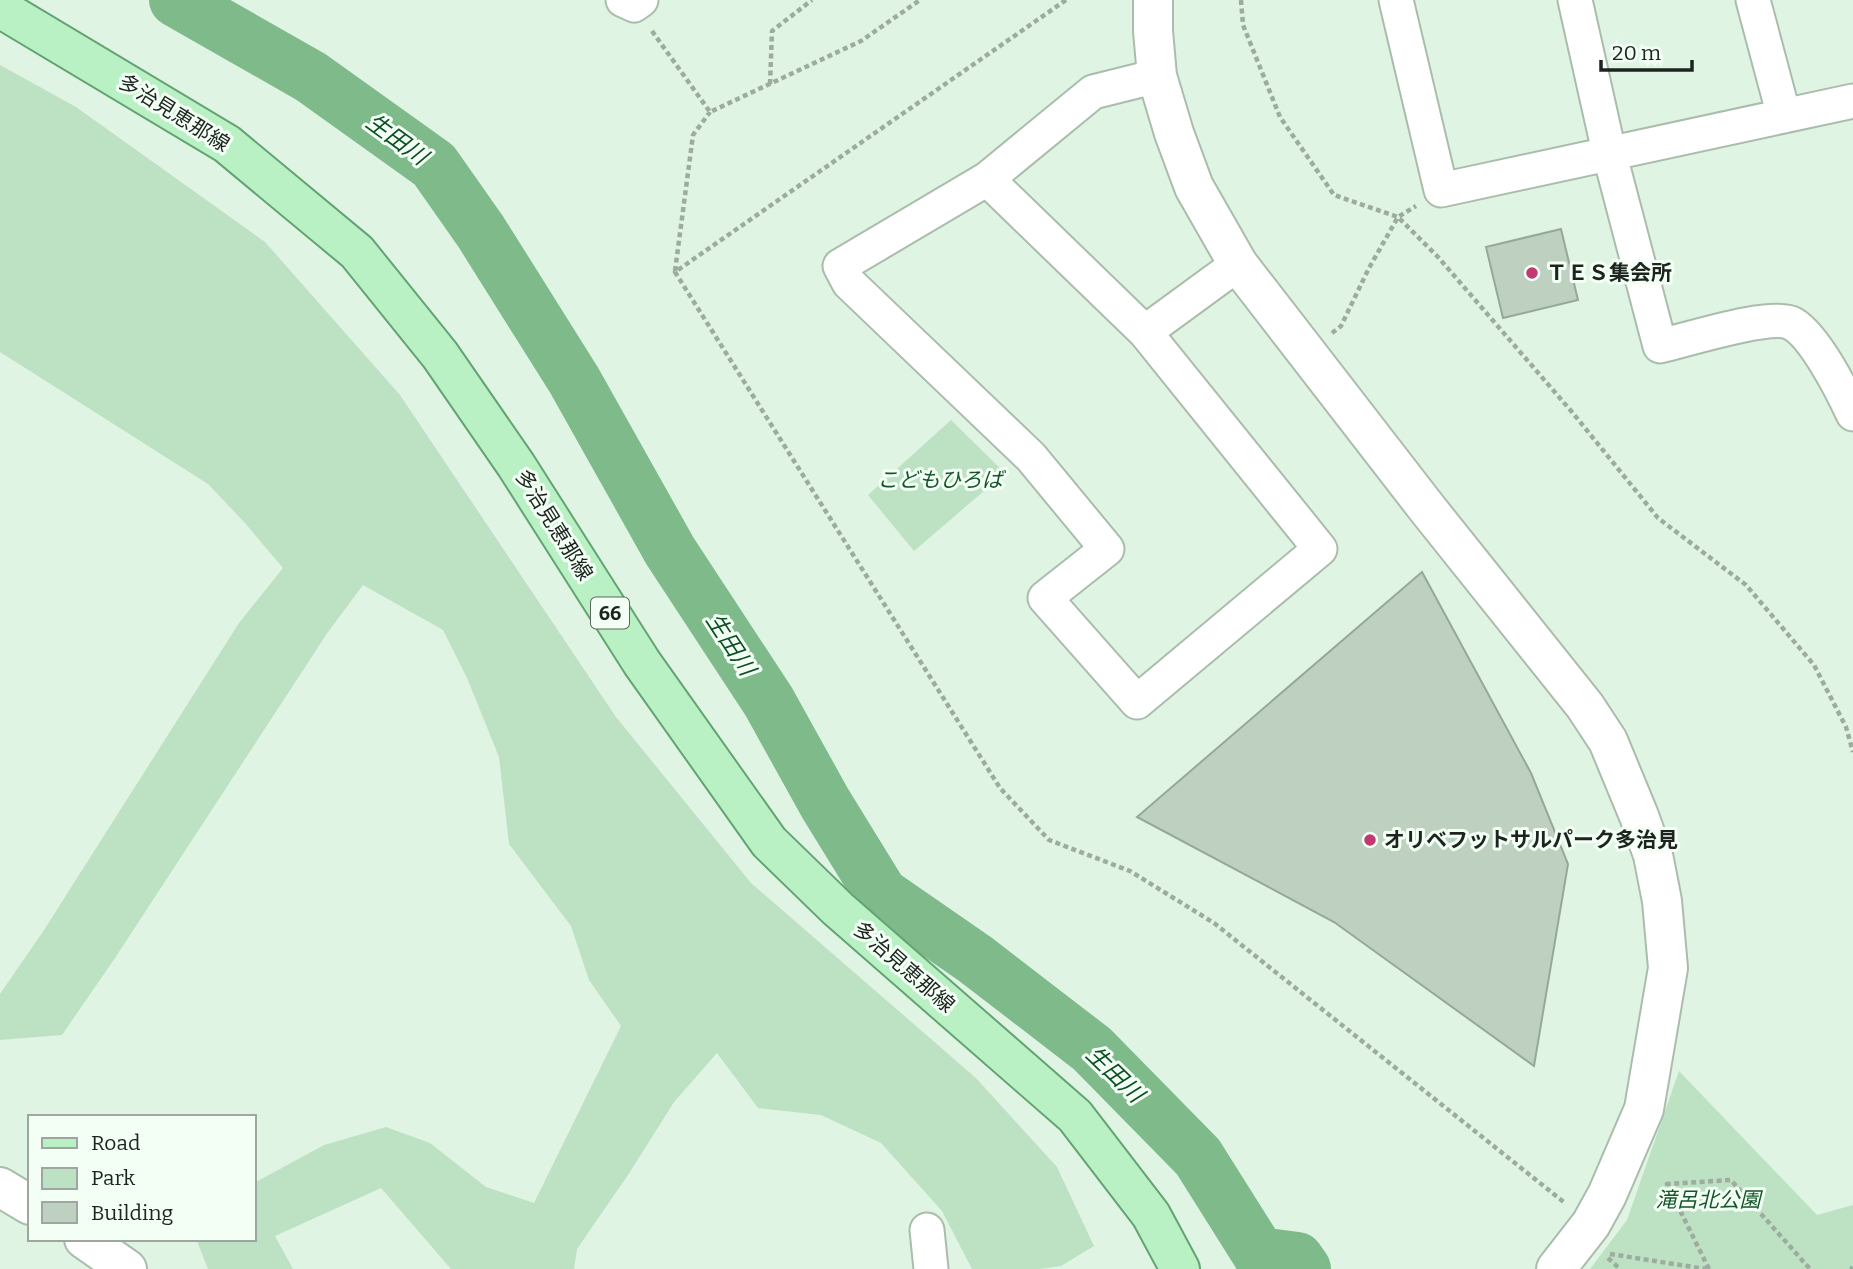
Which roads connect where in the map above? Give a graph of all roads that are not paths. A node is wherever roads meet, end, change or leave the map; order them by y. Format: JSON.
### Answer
{"nodes":[{"id":1,"x":1153,"y":0,"type":"edge"},
{"id":2,"x":1396,"y":0,"type":"edge"},
{"id":3,"x":1575,"y":0,"type":"edge"},
{"id":4,"x":1753,"y":0,"type":"edge"},
{"id":5,"x":0,"y":8,"type":"edge"},
{"id":6,"x":1157,"y":76,"type":"junction"},
{"id":7,"x":1853,"y":101,"type":"edge"},
{"id":8,"x":1784,"y":116,"type":"junction"},
{"id":9,"x":1609,"y":152,"type":"junction"},
{"id":10,"x":987,"y":179,"type":"junction"},
{"id":11,"x":1238,"y":264,"type":"junction"},
{"id":12,"x":1145,"y":332,"type":"junction"},
{"id":13,"x":1853,"y":414,"type":"edge"},
{"id":14,"x":0,"y":1187,"type":"edge"},
{"id":15,"x":28,"y":1204,"type":"edge"},
{"id":16,"x":927,"y":1230,"type":"dead end"},
{"id":17,"x":87,"y":1241,"type":"edge"},
{"id":18,"x":127,"y":1269,"type":"edge"},
{"id":19,"x":931,"y":1269,"type":"edge"},
{"id":20,"x":1180,"y":1269,"type":"edge"},
{"id":21,"x":1556,"y":1269,"type":"edge"}],
"edges":[{"from":1,"to":6,"type":"street"},
{"from":2,"to":9,"type":"street"},
{"from":3,"to":9,"type":"street"},
{"from":4,"to":8,"type":"street"},
{"from":5,"to":20,"type":"main road","name":"多治見恵那線","number":"66"},
{"from":6,"to":10,"type":"street"},
{"from":6,"to":11,"type":"street"},
{"from":7,"to":8,"type":"street"},
{"from":8,"to":9,"type":"street"},
{"from":9,"to":13,"type":"street"},
{"from":10,"to":12,"type":"street"},
{"from":10,"to":12,"type":"street"},
{"from":11,"to":12,"type":"street"},
{"from":11,"to":21,"type":"street"},
{"from":14,"to":15,"type":"street"},
{"from":16,"to":19,"type":"street"},
{"from":17,"to":18,"type":"street"}]}
